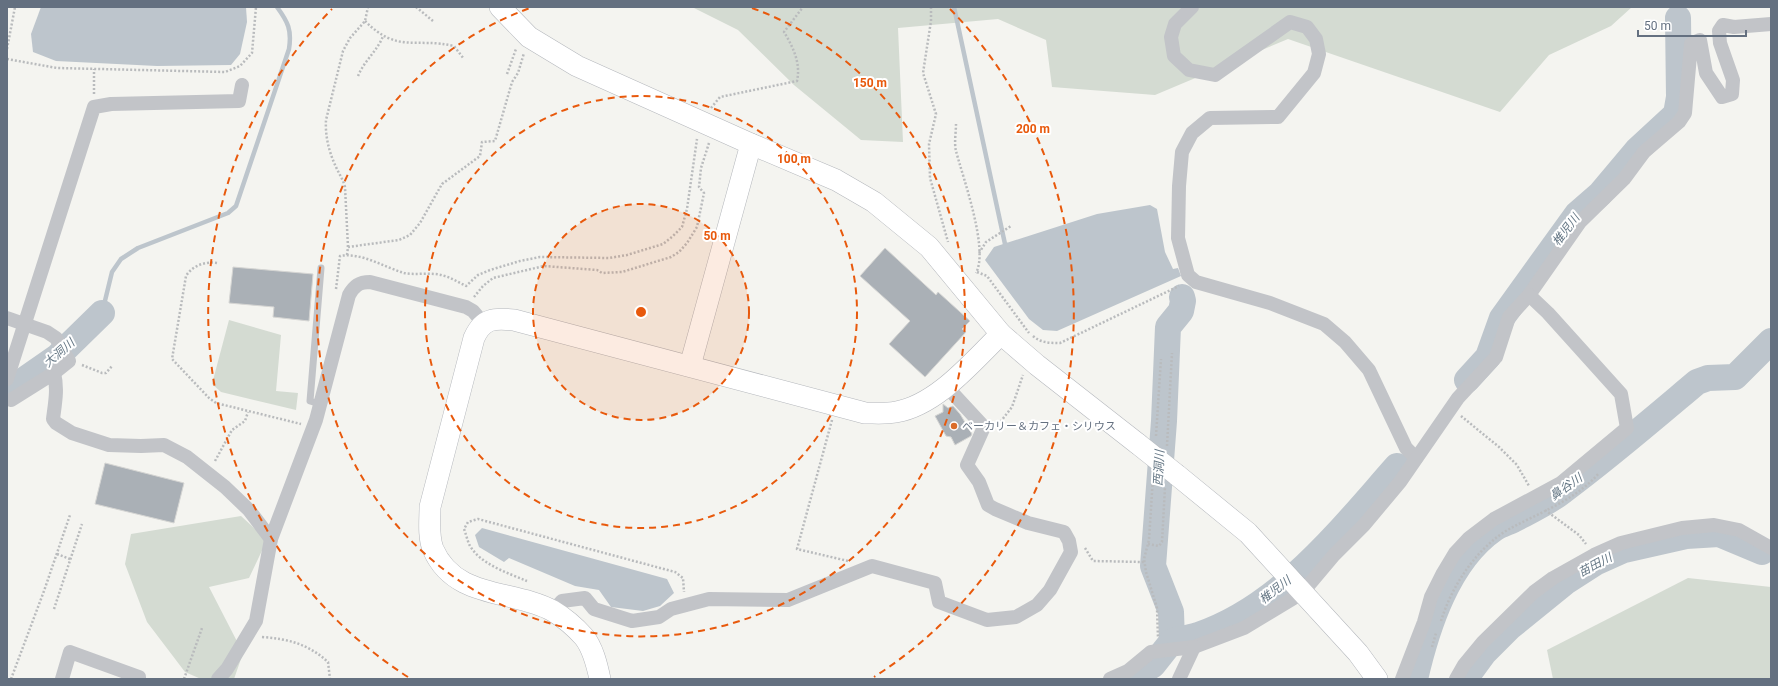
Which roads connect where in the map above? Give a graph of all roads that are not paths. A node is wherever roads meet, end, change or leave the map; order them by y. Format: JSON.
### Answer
{"nodes":[{"id":1,"x":500,"y":7,"type":"edge"},
{"id":2,"x":1192,"y":7,"type":"edge"},
{"id":3,"x":1771,"y":24,"type":"edge"},
{"id":4,"x":242,"y":85,"type":"dead end"},
{"id":5,"x":751,"y":144,"type":"junction"},
{"id":6,"x":321,"y":268,"type":"dead end"},
{"id":7,"x":1529,"y":295,"type":"junction"},
{"id":8,"x":7,"y":318,"type":"edge"},
{"id":9,"x":484,"y":324,"type":"junction"},
{"id":10,"x":26,"y":325,"type":"junction"},
{"id":11,"x":1001,"y":334,"type":"junction"},
{"id":12,"x":690,"y":366,"type":"junction"},
{"id":13,"x":54,"y":373,"type":"junction"},
{"id":14,"x":7,"y":379,"type":"edge"},
{"id":15,"x":946,"y":386,"type":"junction"},
{"id":16,"x":8,"y":398,"type":"edge"},
{"id":17,"x":320,"y":404,"type":"junction"},
{"id":18,"x":1416,"y":458,"type":"junction"},
{"id":19,"x":271,"y":539,"type":"junction"},
{"id":20,"x":1771,"y":548,"type":"edge"},
{"id":21,"x":1294,"y":584,"type":"junction"},
{"id":22,"x":553,"y":611,"type":"junction"},
{"id":23,"x":1194,"y":647,"type":"junction"},
{"id":24,"x":62,"y":679,"type":"edge"},
{"id":25,"x":138,"y":679,"type":"edge"},
{"id":26,"x":218,"y":679,"type":"edge"},
{"id":27,"x":600,"y":679,"type":"edge"},
{"id":28,"x":1110,"y":679,"type":"edge"},
{"id":29,"x":1179,"y":679,"type":"edge"},
{"id":30,"x":1377,"y":679,"type":"edge"},
{"id":31,"x":1402,"y":679,"type":"edge"},
{"id":32,"x":1456,"y":679,"type":"edge"}],
"edges":[{"from":1,"to":5,"type":"street"},
{"from":2,"to":18,"type":"street"},
{"from":3,"to":7,"type":"street"},
{"from":4,"to":10,"type":"street"},
{"from":5,"to":11,"type":"street"},
{"from":5,"to":12,"type":"street"},
{"from":6,"to":17,"type":"lane"},
{"from":7,"to":18,"type":"street"},
{"from":7,"to":31,"type":"street"},
{"from":8,"to":10,"type":"street"},
{"from":9,"to":12,"type":"street"},
{"from":9,"to":17,"type":"street"},
{"from":9,"to":22,"type":"street"},
{"from":10,"to":13,"type":"street"},
{"from":10,"to":14,"type":"street"},
{"from":11,"to":15,"type":"street"},
{"from":11,"to":21,"type":"street","bridge":true},
{"from":12,"to":15,"type":"street"},
{"from":13,"to":16,"type":"street"},
{"from":13,"to":19,"type":"street"},
{"from":15,"to":22,"type":"street"},
{"from":17,"to":19,"type":"street"},
{"from":18,"to":21,"type":"street"},
{"from":19,"to":26,"type":"street"},
{"from":20,"to":32,"type":"street"},
{"from":21,"to":23,"type":"street"},
{"from":21,"to":30,"type":"street"},
{"from":22,"to":27,"type":"street"},
{"from":23,"to":28,"type":"street"},
{"from":23,"to":29,"type":"street"},
{"from":24,"to":25,"type":"street"}]}
